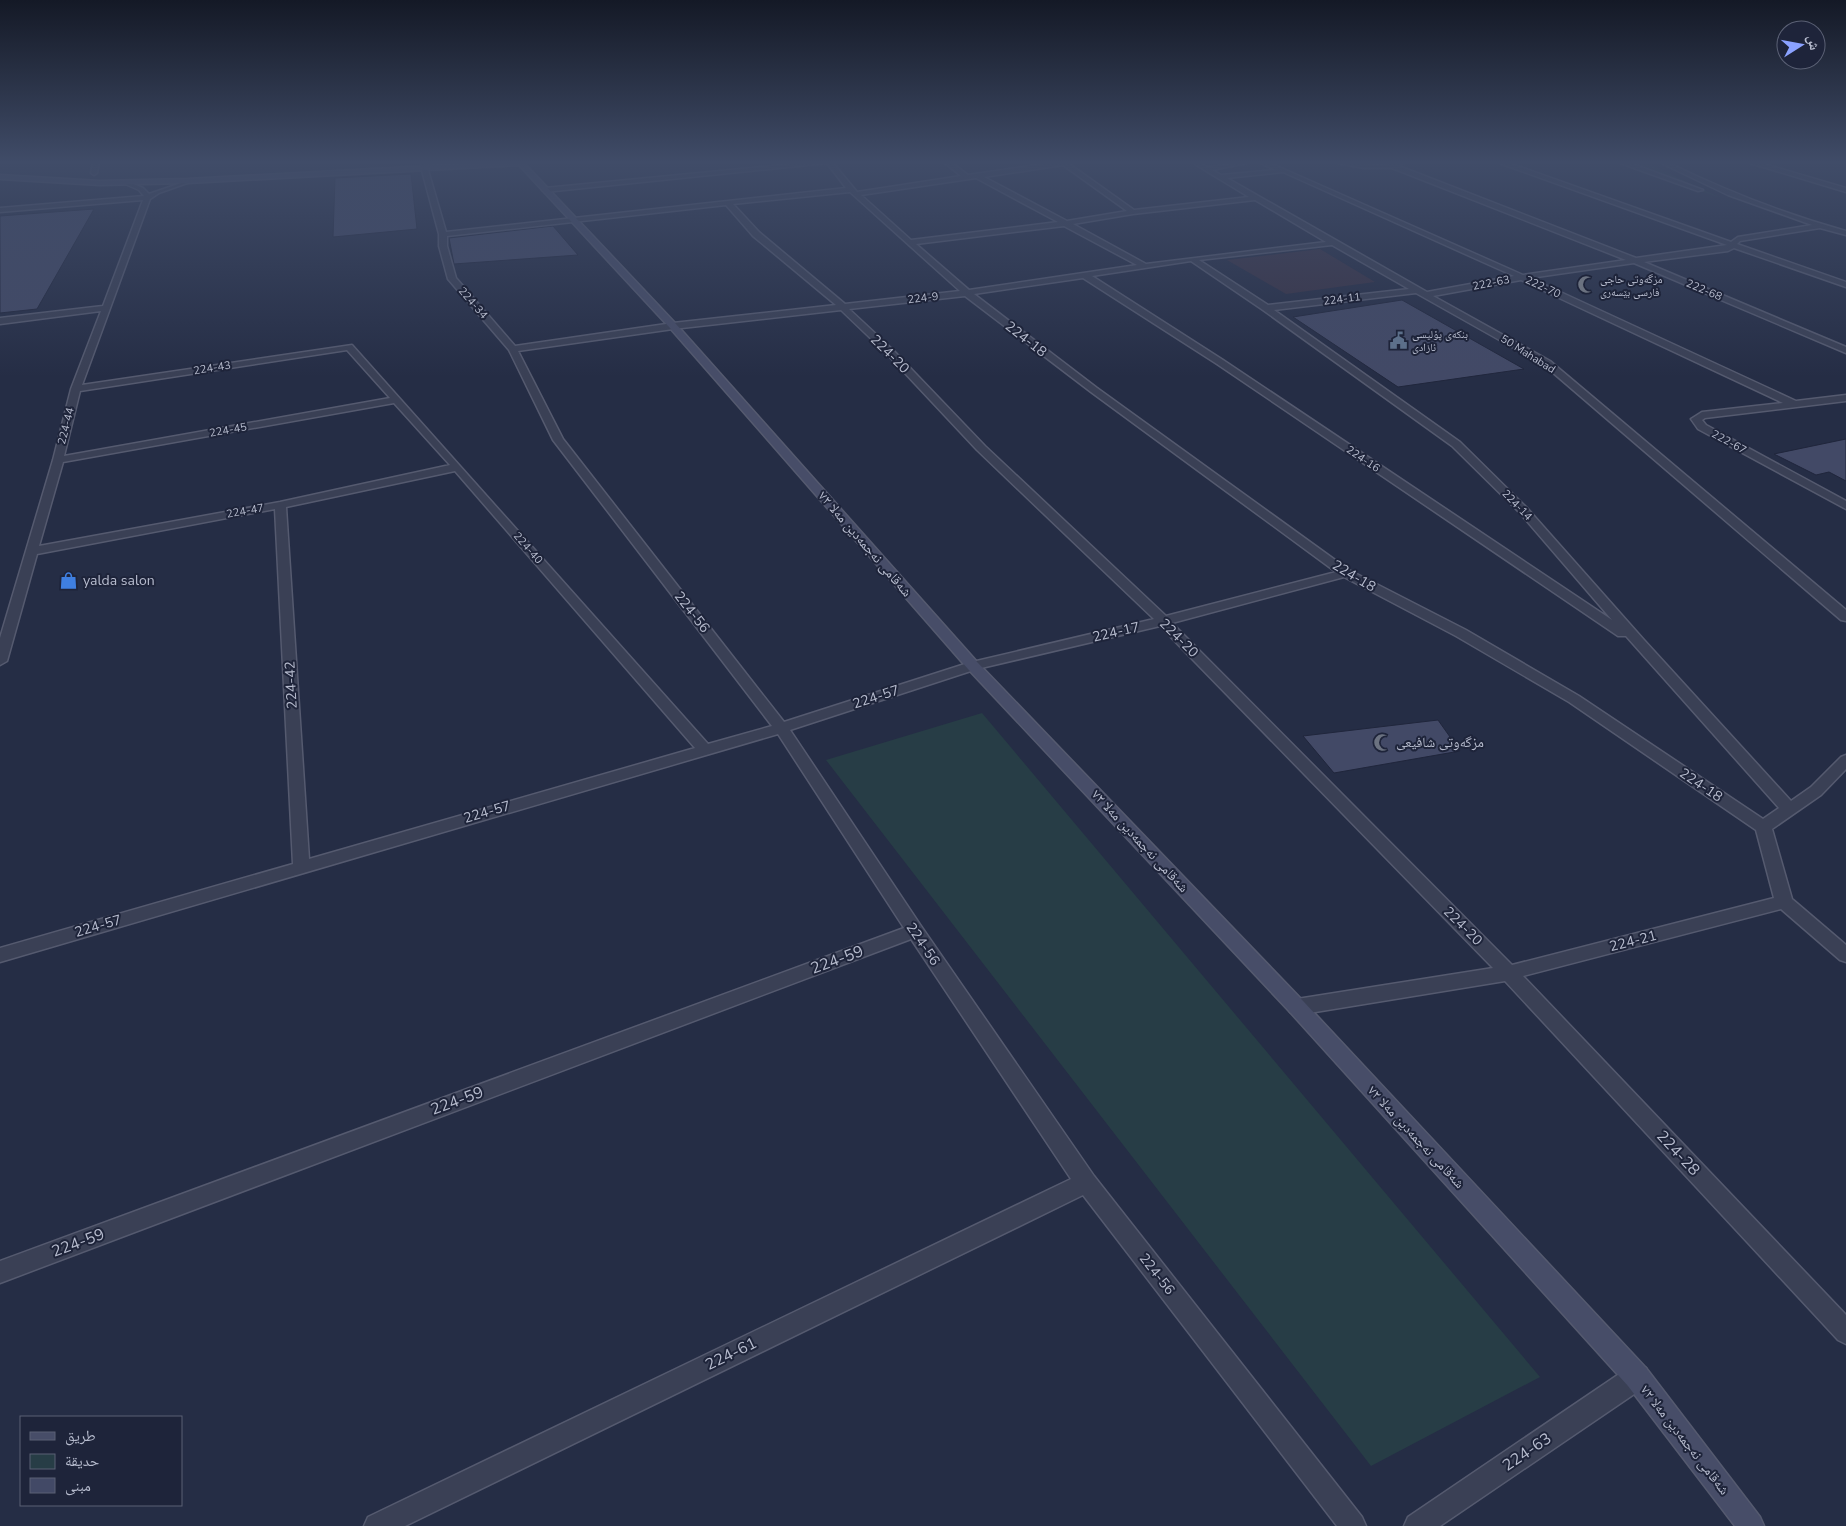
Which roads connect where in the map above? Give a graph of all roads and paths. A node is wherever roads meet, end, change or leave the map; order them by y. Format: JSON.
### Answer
{"nodes":[{"id":1,"x":134,"y":234,"type":"edge"},
{"id":2,"x":443,"y":234,"type":"edge"},
{"id":3,"x":586,"y":234,"type":"edge"},
{"id":4,"x":756,"y":234,"type":"edge"},
{"id":5,"x":902,"y":234,"type":"edge"},
{"id":6,"x":976,"y":234,"type":"edge"},
{"id":7,"x":1089,"y":234,"type":"edge"},
{"id":8,"x":1318,"y":234,"type":"edge"},
{"id":9,"x":1426,"y":234,"type":"edge"},
{"id":10,"x":1567,"y":234,"type":"edge"},
{"id":11,"x":1704,"y":234,"type":"edge"},
{"id":12,"x":1768,"y":234,"type":"edge"},
{"id":13,"x":911,"y":242,"type":"junction"},
{"id":14,"x":1333,"y":243,"type":"junction"},
{"id":15,"x":1732,"y":244,"type":"junction"},
{"id":16,"x":1192,"y":259,"type":"junction"},
{"id":17,"x":1633,"y":260,"type":"junction"},
{"id":18,"x":1147,"y":267,"type":"junction"},
{"id":19,"x":1086,"y":276,"type":"junction"},
{"id":20,"x":1522,"y":277,"type":"junction"},
{"id":21,"x":1846,"y":285,"type":"edge"},
{"id":22,"x":1417,"y":290,"type":"junction"},
{"id":23,"x":968,"y":293,"type":"junction"},
{"id":24,"x":1426,"y":295,"type":"junction"},
{"id":25,"x":106,"y":308,"type":"junction"},
{"id":26,"x":844,"y":308,"type":"junction"},
{"id":27,"x":1266,"y":308,"type":"junction"},
{"id":28,"x":1,"y":322,"type":"edge"},
{"id":29,"x":673,"y":326,"type":"junction"},
{"id":30,"x":349,"y":347,"type":"joint"},
{"id":31,"x":512,"y":349,"type":"junction"},
{"id":32,"x":1846,"y":350,"type":"edge"},
{"id":33,"x":76,"y":389,"type":"junction"},
{"id":34,"x":1846,"y":398,"type":"edge"},
{"id":35,"x":397,"y":400,"type":"junction"},
{"id":36,"x":1794,"y":404,"type":"junction"},
{"id":37,"x":58,"y":460,"type":"junction"},
{"id":38,"x":458,"y":467,"type":"junction"},
{"id":39,"x":280,"y":505,"type":"junction"},
{"id":40,"x":1846,"y":506,"type":"edge"},
{"id":41,"x":32,"y":550,"type":"junction"},
{"id":42,"x":1345,"y":573,"type":"junction"},
{"id":43,"x":1846,"y":617,"type":"edge"},
{"id":44,"x":1163,"y":621,"type":"junction"},
{"id":45,"x":1639,"y":643,"type":"junction"},
{"id":46,"x":0,"y":661,"type":"edge"},
{"id":47,"x":973,"y":666,"type":"junction"},
{"id":48,"x":782,"y":728,"type":"junction"},
{"id":49,"x":705,"y":750,"type":"junction"},
{"id":50,"x":1846,"y":760,"type":"edge"},
{"id":51,"x":1789,"y":809,"type":"junction"},
{"id":52,"x":1763,"y":827,"type":"junction"},
{"id":53,"x":301,"y":866,"type":"junction"},
{"id":54,"x":1784,"y":902,"type":"junction"},
{"id":55,"x":915,"y":931,"type":"junction"},
{"id":56,"x":0,"y":954,"type":"edge"},
{"id":57,"x":1846,"y":956,"type":"edge"},
{"id":58,"x":1509,"y":973,"type":"junction"},
{"id":59,"x":1297,"y":1007,"type":"junction"},
{"id":60,"x":1086,"y":1183,"type":"junction"},
{"id":61,"x":0,"y":1272,"type":"edge"},
{"id":62,"x":1846,"y":1332,"type":"edge"},
{"id":63,"x":1637,"y":1377,"type":"junction"},
{"id":64,"x":377,"y":1526,"type":"edge"},
{"id":65,"x":1353,"y":1526,"type":"edge"},
{"id":66,"x":1418,"y":1526,"type":"edge"},
{"id":67,"x":1751,"y":1526,"type":"edge"}],
"edges":[{"from":1,"to":25,"type":"street","name":"224-44"},
{"from":2,"to":31,"type":"street","name":"224-34"},
{"from":3,"to":29,"type":"main road","name":"شەقامی نەجمەدین مەلا ٧٢"},
{"from":4,"to":26,"type":"street","name":"224-20"},
{"from":5,"to":13,"type":"street","name":"224-18"},
{"from":6,"to":13,"type":"street"},
{"from":7,"to":18,"type":"street"},
{"from":8,"to":14,"type":"street","name":"50 Mahabad"},
{"from":9,"to":20,"type":"street","name":"222-70"},
{"from":10,"to":17,"type":"street","name":"222-68"},
{"from":11,"to":15,"type":"street"},
{"from":12,"to":15,"type":"street","name":"222-63"},
{"from":13,"to":23,"type":"street","name":"224-18"},
{"from":14,"to":16,"type":"street","name":"224-9"},
{"from":14,"to":22,"type":"street","name":"50 Mahabad"},
{"from":15,"to":17,"type":"street","name":"222-63"},
{"from":15,"to":21,"type":"street"},
{"from":16,"to":18,"type":"street","name":"224-9"},
{"from":16,"to":27,"type":"street","name":"224-14"},
{"from":17,"to":20,"type":"street","name":"222-63"},
{"from":17,"to":32,"type":"street","name":"222-68"},
{"from":18,"to":19,"type":"street","name":"224-9"},
{"from":19,"to":23,"type":"street","name":"224-9"},
{"from":19,"to":45,"type":"street","name":"224-16"},
{"from":20,"to":24,"type":"street","name":"222-63"},
{"from":20,"to":36,"type":"street","name":"222-70"},
{"from":22,"to":24,"type":"street","name":"50 Mahabad"},
{"from":22,"to":27,"type":"street","name":"224-11"},
{"from":23,"to":26,"type":"street","name":"224-9"},
{"from":23,"to":42,"type":"street","name":"224-18"},
{"from":24,"to":43,"type":"street","name":"50 Mahabad"},
{"from":25,"to":28,"type":"street"},
{"from":25,"to":33,"type":"street","name":"224-44"},
{"from":26,"to":29,"type":"street","name":"224-9"},
{"from":26,"to":44,"type":"street","name":"224-20"},
{"from":27,"to":45,"type":"street","name":"224-14"},
{"from":29,"to":31,"type":"street","name":"224-9"},
{"from":29,"to":47,"type":"main road","name":"شەقامی نەجمەدین مەلا ٧٢"},
{"from":30,"to":33,"type":"street","name":"224-43"},
{"from":30,"to":35,"type":"street","name":"224-40"},
{"from":31,"to":48,"type":"street","name":"224-56"},
{"from":33,"to":37,"type":"street","name":"224-44"},
{"from":34,"to":36,"type":"street","name":"222-67"},
{"from":35,"to":37,"type":"street","name":"224-45"},
{"from":35,"to":38,"type":"street","name":"224-40"},
{"from":36,"to":40,"type":"street","name":"222-67"},
{"from":37,"to":41,"type":"street","name":"224-44"},
{"from":38,"to":39,"type":"street","name":"224-47"},
{"from":38,"to":49,"type":"street","name":"224-40"},
{"from":39,"to":41,"type":"street","name":"224-47"},
{"from":39,"to":53,"type":"street","name":"224-42"},
{"from":41,"to":46,"type":"street","name":"224-44"},
{"from":42,"to":44,"type":"street","name":"224-17"},
{"from":42,"to":52,"type":"street","name":"224-18"},
{"from":44,"to":47,"type":"street","name":"224-17"},
{"from":44,"to":58,"type":"street","name":"224-20"},
{"from":45,"to":51,"type":"street","name":"224-14"},
{"from":47,"to":48,"type":"street","name":"224-57"},
{"from":47,"to":59,"type":"main road","name":"شەقامی نەجمەدین مەلا ٧٢"},
{"from":48,"to":49,"type":"street","name":"224-57"},
{"from":48,"to":55,"type":"street","name":"224-56"},
{"from":49,"to":53,"type":"street","name":"224-57"},
{"from":50,"to":51,"type":"street"},
{"from":51,"to":52,"type":"street"},
{"from":52,"to":54,"type":"street"},
{"from":53,"to":56,"type":"street","name":"224-57"},
{"from":54,"to":57,"type":"street"},
{"from":54,"to":58,"type":"street","name":"224-21"},
{"from":55,"to":60,"type":"street","name":"224-56"},
{"from":55,"to":61,"type":"street","name":"224-59"},
{"from":58,"to":59,"type":"street","name":"224-21"},
{"from":58,"to":62,"type":"street","name":"224-28"},
{"from":59,"to":63,"type":"main road","name":"شەقامی نەجمەدین مەلا ٧٢"},
{"from":60,"to":64,"type":"street","name":"224-61"},
{"from":60,"to":65,"type":"street","name":"224-56"},
{"from":63,"to":66,"type":"street","name":"224-63"},
{"from":63,"to":67,"type":"main road","name":"شەقامی نەجمەدین مەلا ٧٢"}]}
